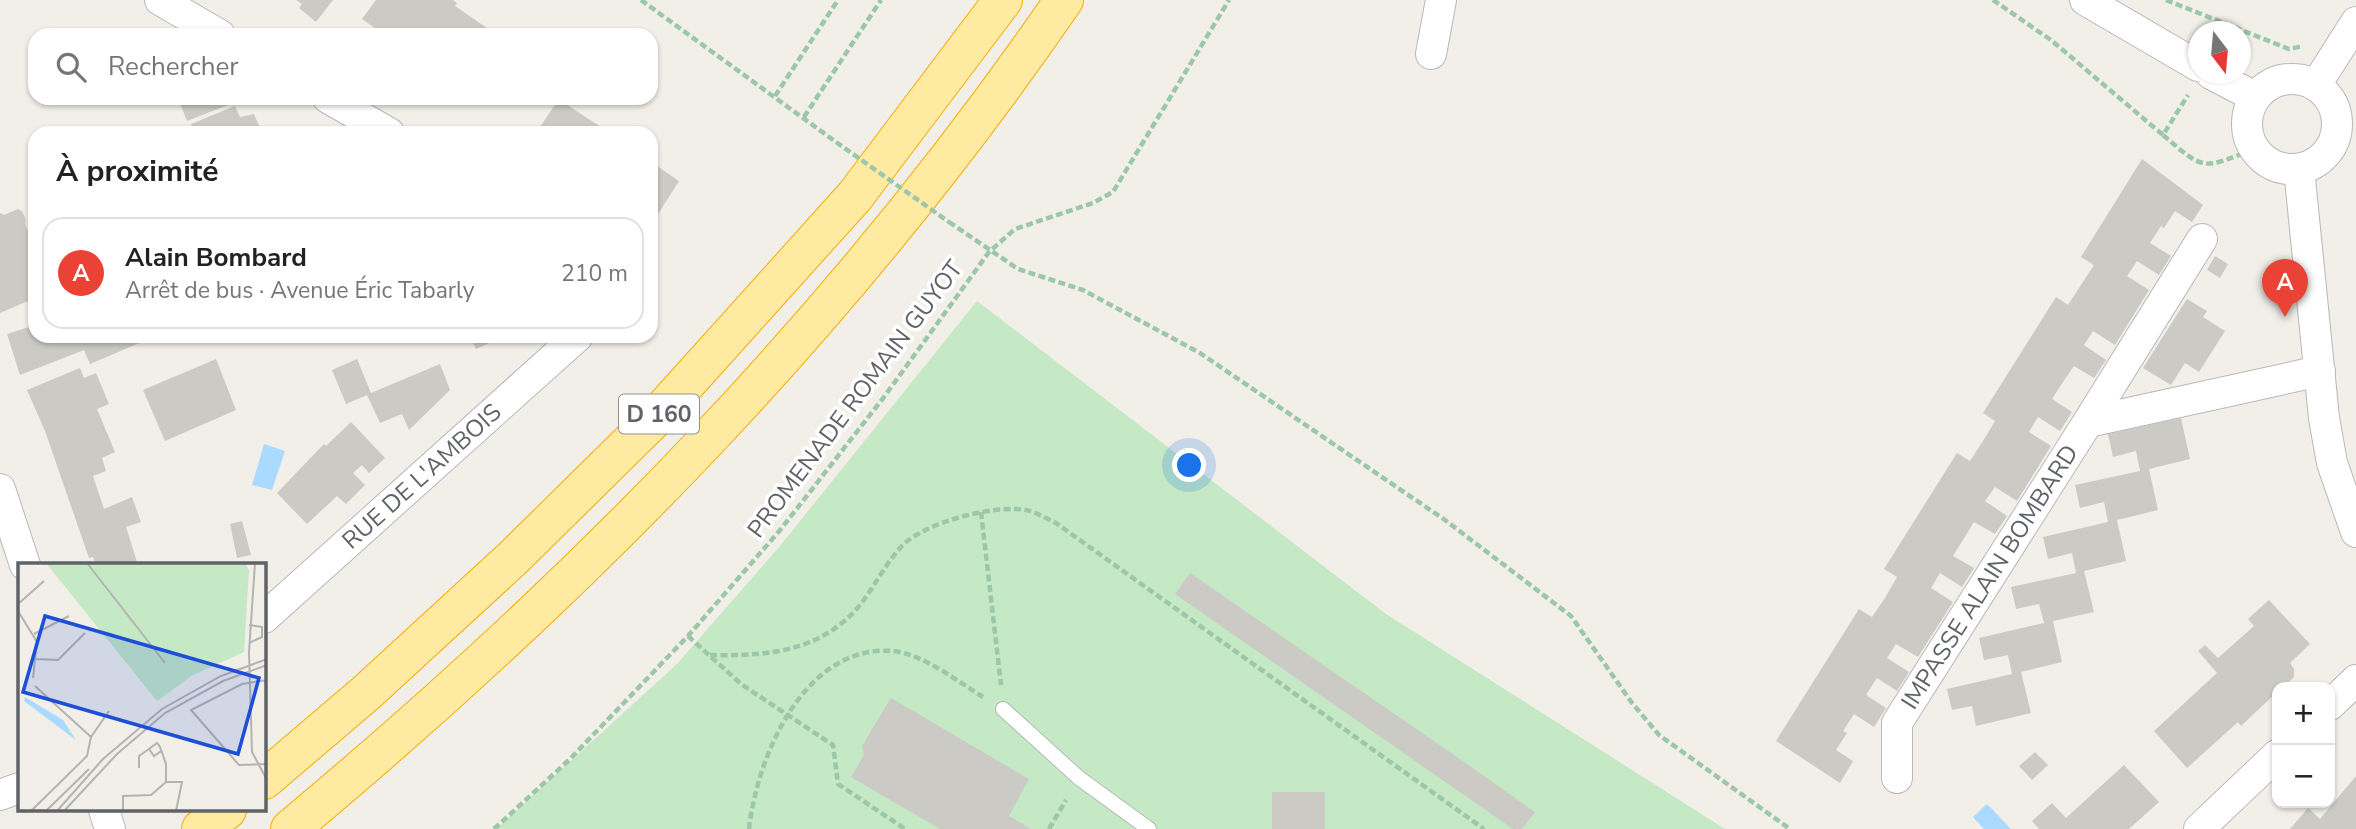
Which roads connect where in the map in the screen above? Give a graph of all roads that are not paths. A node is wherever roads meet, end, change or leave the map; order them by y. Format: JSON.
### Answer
{"nodes":[{"id":1,"x":160,"y":0,"type":"edge"},
{"id":2,"x":1003,"y":0,"type":"edge"},
{"id":3,"x":1064,"y":0,"type":"edge"},
{"id":4,"x":1441,"y":0,"type":"edge"},
{"id":5,"x":2085,"y":0,"type":"edge"},
{"id":6,"x":2356,"y":22,"type":"edge"},
{"id":7,"x":208,"y":28,"type":"edge"},
{"id":8,"x":1430,"y":54,"type":"dead end"},
{"id":9,"x":2188,"y":66,"type":"edge"},
{"id":10,"x":2224,"y":84,"type":"edge"},
{"id":11,"x":2255,"y":97,"type":"junction"},
{"id":12,"x":2336,"y":99,"type":"edge"},
{"id":13,"x":340,"y":105,"type":"edge"},
{"id":14,"x":377,"y":126,"type":"edge"},
{"id":15,"x":2299,"y":169,"type":"junction"},
{"id":16,"x":2202,"y":239,"type":"dead end"},
{"id":17,"x":570,"y":343,"type":"edge"},
{"id":18,"x":2320,"y":371,"type":"junction"},
{"id":19,"x":2088,"y":422,"type":"junction"},
{"id":20,"x":0,"y":489,"type":"edge"},
{"id":21,"x":2356,"y":532,"type":"edge"},
{"id":22,"x":24,"y":563,"type":"edge"},
{"id":23,"x":266,"y":616,"type":"edge"},
{"id":24,"x":2356,"y":680,"type":"edge"},
{"id":25,"x":2335,"y":700,"type":"edge"},
{"id":26,"x":1003,"y":709,"type":"road end"},
{"id":27,"x":2272,"y":760,"type":"edge"},
{"id":28,"x":266,"y":778,"type":"edge"},
{"id":29,"x":1896,"y":778,"type":"dead end"},
{"id":30,"x":18,"y":788,"type":"edge"},
{"id":31,"x":0,"y":795,"type":"edge"},
{"id":32,"x":105,"y":812,"type":"edge"},
{"id":33,"x":224,"y":812,"type":"edge"},
{"id":34,"x":110,"y":829,"type":"edge"},
{"id":35,"x":201,"y":829,"type":"edge"},
{"id":36,"x":290,"y":829,"type":"edge"},
{"id":37,"x":1149,"y":829,"type":"edge"},
{"id":38,"x":2199,"y":829,"type":"edge"}],
"edges":[{"from":1,"to":7,"type":"street"},
{"from":2,"to":28,"type":"highway","number":"D 160"},
{"from":3,"to":36,"type":"highway","number":"D 160"},
{"from":4,"to":8,"type":"street"},
{"from":5,"to":9,"type":"street"},
{"from":6,"to":12,"type":"street"},
{"from":10,"to":11,"type":"street"},
{"from":11,"to":12,"type":"street"},
{"from":11,"to":15,"type":"street"},
{"from":12,"to":15,"type":"street"},
{"from":13,"to":14,"type":"street"},
{"from":15,"to":18,"type":"street"},
{"from":16,"to":19,"type":"street","name":"IMPASSE ALAIN BOMBARD"},
{"from":17,"to":23,"type":"street","name":"RUE DE L'AMBOIS"},
{"from":18,"to":19,"type":"street","name":"IMPASSE ALAIN BOMBARD"},
{"from":18,"to":21,"type":"street"},
{"from":19,"to":29,"type":"street","name":"IMPASSE ALAIN BOMBARD"},
{"from":20,"to":22,"type":"street"},
{"from":24,"to":25,"type":"street"},
{"from":26,"to":37,"type":"lane"},
{"from":27,"to":38,"type":"street"},
{"from":30,"to":31,"type":"street"},
{"from":32,"to":34,"type":"street"},
{"from":33,"to":35,"type":"highway"}]}
